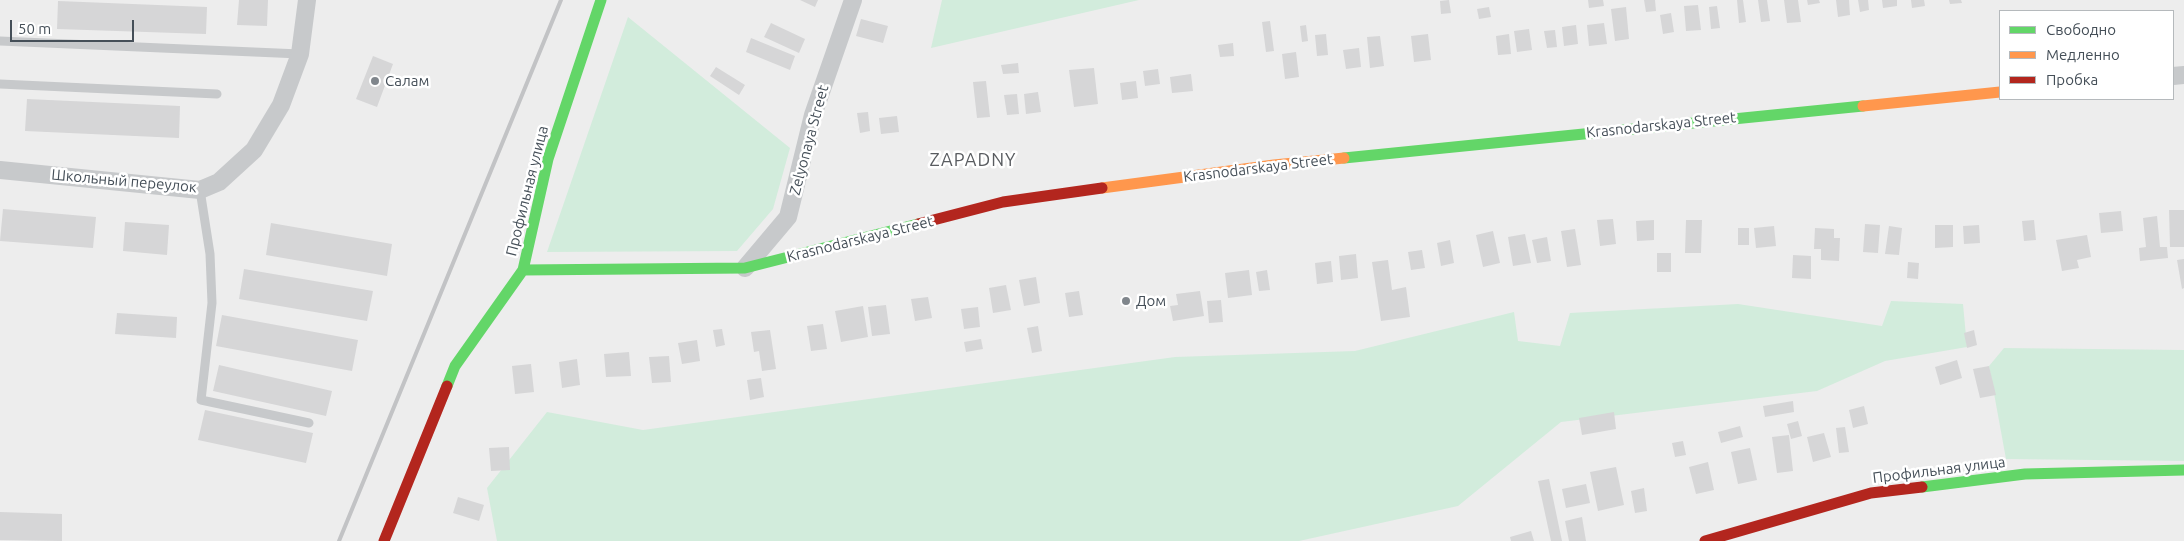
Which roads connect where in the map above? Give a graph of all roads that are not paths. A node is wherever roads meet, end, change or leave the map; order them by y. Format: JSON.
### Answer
{"nodes":[{"id":1,"x":308,"y":0,"type":"edge"},
{"id":2,"x":601,"y":0,"type":"edge"},
{"id":3,"x":853,"y":0,"type":"edge"},
{"id":4,"x":0,"y":41,"type":"edge"},
{"id":5,"x":300,"y":54,"type":"junction"},
{"id":6,"x":0,"y":84,"type":"edge"},
{"id":7,"x":1999,"y":92,"type":"edge"},
{"id":8,"x":218,"y":94,"type":"dead end"},
{"id":9,"x":0,"y":170,"type":"edge"},
{"id":10,"x":200,"y":190,"type":"junction"},
{"id":11,"x":745,"y":268,"type":"junction"},
{"id":12,"x":523,"y":270,"type":"junction"},
{"id":13,"x":309,"y":423,"type":"dead end"},
{"id":14,"x":2184,"y":470,"type":"edge"},
{"id":15,"x":384,"y":541,"type":"edge"},
{"id":16,"x":1704,"y":541,"type":"edge"}],
"edges":[{"from":1,"to":5,"type":"street","name":"Школьный переулок"},
{"from":2,"to":12,"type":"street","name":"Профильная улица"},
{"from":3,"to":11,"type":"street","name":"Zelyonaya Street"},
{"from":4,"to":5,"type":"lane"},
{"from":5,"to":10,"type":"street","name":"Школьный переулок"},
{"from":6,"to":8,"type":"lane"},
{"from":7,"to":11,"type":"street","name":"Krasnodarskaya Street"},
{"from":9,"to":10,"type":"street","name":"Школьный переулок"},
{"from":10,"to":13,"type":"lane"},
{"from":11,"to":12,"type":"street","name":"Krasnodarskaya Street"},
{"from":12,"to":15,"type":"street","name":"Профильная улица"},
{"from":14,"to":16,"type":"street","name":"Профильная улица"}]}
